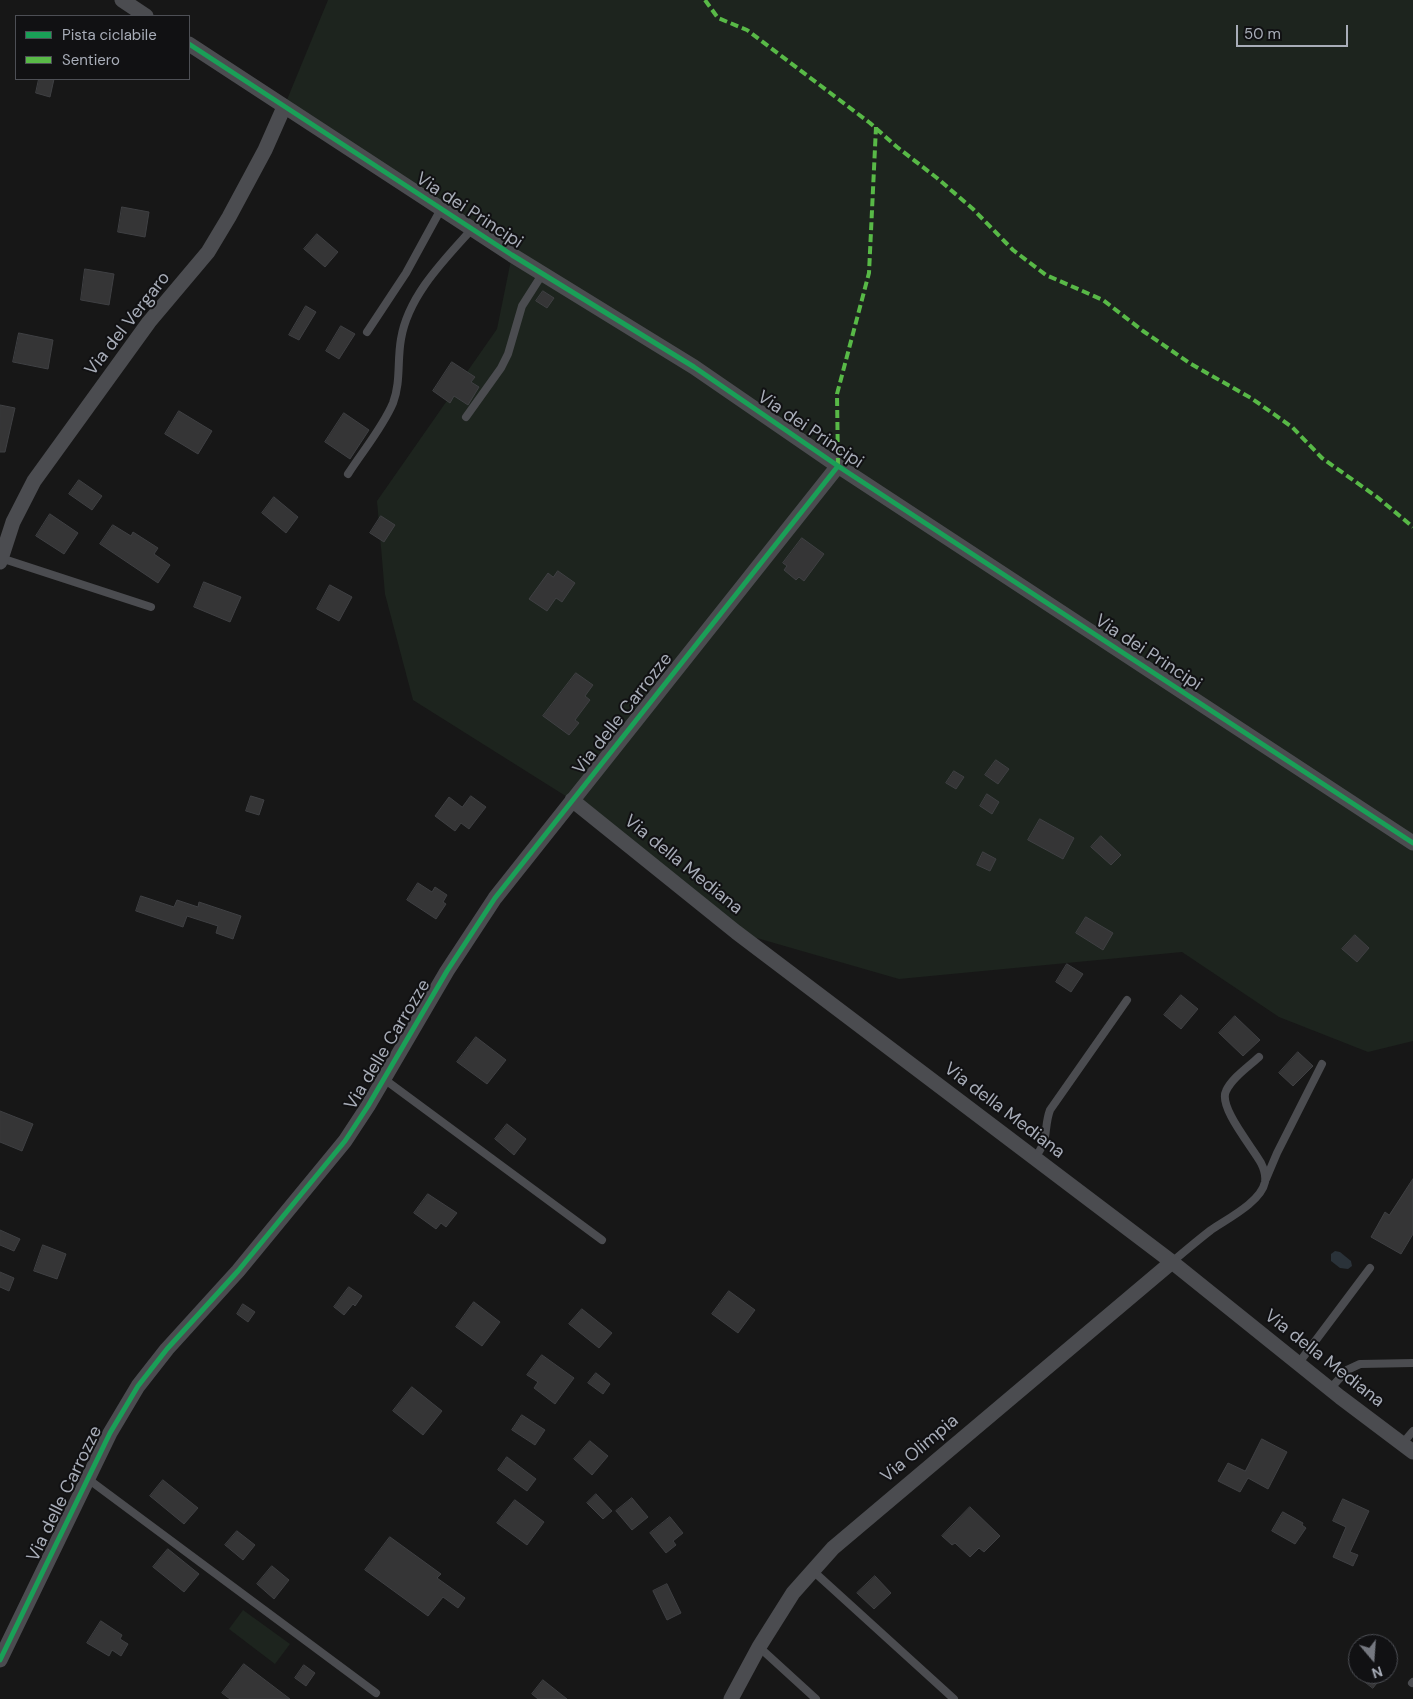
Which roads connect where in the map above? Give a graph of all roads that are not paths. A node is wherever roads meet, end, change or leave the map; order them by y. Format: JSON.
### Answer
{"nodes":[{"id":1,"x":122,"y":0,"type":"edge"},
{"id":2,"x":144,"y":15,"type":"edge"},
{"id":3,"x":190,"y":45,"type":"edge"},
{"id":4,"x":284,"y":107,"type":"junction"},
{"id":5,"x":441,"y":208,"type":"junction"},
{"id":6,"x":472,"y":229,"type":"junction"},
{"id":7,"x":542,"y":273,"type":"junction"},
{"id":8,"x":367,"y":332,"type":"dead end"},
{"id":9,"x":466,"y":417,"type":"dead end"},
{"id":10,"x":838,"y":466,"type":"junction"},
{"id":11,"x":348,"y":474,"type":"dead end"},
{"id":12,"x":1,"y":560,"type":"edge"},
{"id":13,"x":151,"y":607,"type":"dead end"},
{"id":14,"x":572,"y":800,"type":"junction"},
{"id":15,"x":1413,"y":843,"type":"edge"},
{"id":16,"x":1127,"y":1000,"type":"dead end"},
{"id":17,"x":1259,"y":1057,"type":"dead end"},
{"id":18,"x":1322,"y":1064,"type":"dead end"},
{"id":19,"x":384,"y":1079,"type":"junction"},
{"id":20,"x":1034,"y":1158,"type":"junction"},
{"id":21,"x":1265,"y":1183,"type":"junction"},
{"id":22,"x":602,"y":1240,"type":"dead end"},
{"id":23,"x":1172,"y":1262,"type":"junction"},
{"id":24,"x":1370,"y":1268,"type":"dead end"},
{"id":25,"x":1413,"y":1363,"type":"edge"},
{"id":26,"x":1298,"y":1364,"type":"junction"},
{"id":27,"x":1330,"y":1389,"type":"junction"},
{"id":28,"x":1413,"y":1431,"type":"edge"},
{"id":29,"x":1408,"y":1448,"type":"edge"},
{"id":30,"x":88,"y":1479,"type":"junction"},
{"id":31,"x":812,"y":1570,"type":"junction"},
{"id":32,"x":759,"y":1647,"type":"junction"},
{"id":33,"x":0,"y":1660,"type":"edge"},
{"id":34,"x":376,"y":1693,"type":"dead end"},
{"id":35,"x":730,"y":1699,"type":"edge"},
{"id":36,"x":816,"y":1699,"type":"edge"},
{"id":37,"x":954,"y":1699,"type":"edge"}],
"edges":[{"from":1,"to":2,"type":"street"},
{"from":3,"to":4,"type":"street","name":"Via dei Principi"},
{"from":4,"to":5,"type":"street","name":"Via dei Principi"},
{"from":4,"to":12,"type":"street","name":"Via del Vergaro"},
{"from":5,"to":6,"type":"street","name":"Via dei Principi"},
{"from":5,"to":8,"type":"lane"},
{"from":6,"to":7,"type":"street","name":"Via dei Principi"},
{"from":6,"to":11,"type":"lane"},
{"from":7,"to":9,"type":"lane"},
{"from":7,"to":10,"type":"street","name":"Via dei Principi"},
{"from":10,"to":14,"type":"street","name":"Via delle Carrozze"},
{"from":10,"to":15,"type":"street","name":"Via dei Principi"},
{"from":12,"to":13,"type":"lane"},
{"from":14,"to":19,"type":"street","name":"Via delle Carrozze"},
{"from":14,"to":20,"type":"street","name":"Via della Mediana"},
{"from":16,"to":20,"type":"lane"},
{"from":17,"to":21,"type":"lane"},
{"from":18,"to":21,"type":"lane"},
{"from":19,"to":22,"type":"lane"},
{"from":19,"to":30,"type":"street","name":"Via delle Carrozze"},
{"from":20,"to":23,"type":"street","name":"Via della Mediana"},
{"from":21,"to":23,"type":"lane"},
{"from":23,"to":26,"type":"street","name":"Via della Mediana"},
{"from":23,"to":31,"type":"street","name":"Via Olimpia"},
{"from":24,"to":26,"type":"lane"},
{"from":25,"to":27,"type":"lane"},
{"from":26,"to":27,"type":"street","name":"Via della Mediana"},
{"from":27,"to":29,"type":"street","name":"Via della Mediana"},
{"from":28,"to":29,"type":"lane"},
{"from":30,"to":33,"type":"street","name":"Via delle Carrozze"},
{"from":30,"to":34,"type":"lane"},
{"from":31,"to":32,"type":"street","name":"Via Olimpia"},
{"from":31,"to":37,"type":"lane"},
{"from":32,"to":35,"type":"street","name":"Via Olimpia"},
{"from":32,"to":36,"type":"lane"}]}
